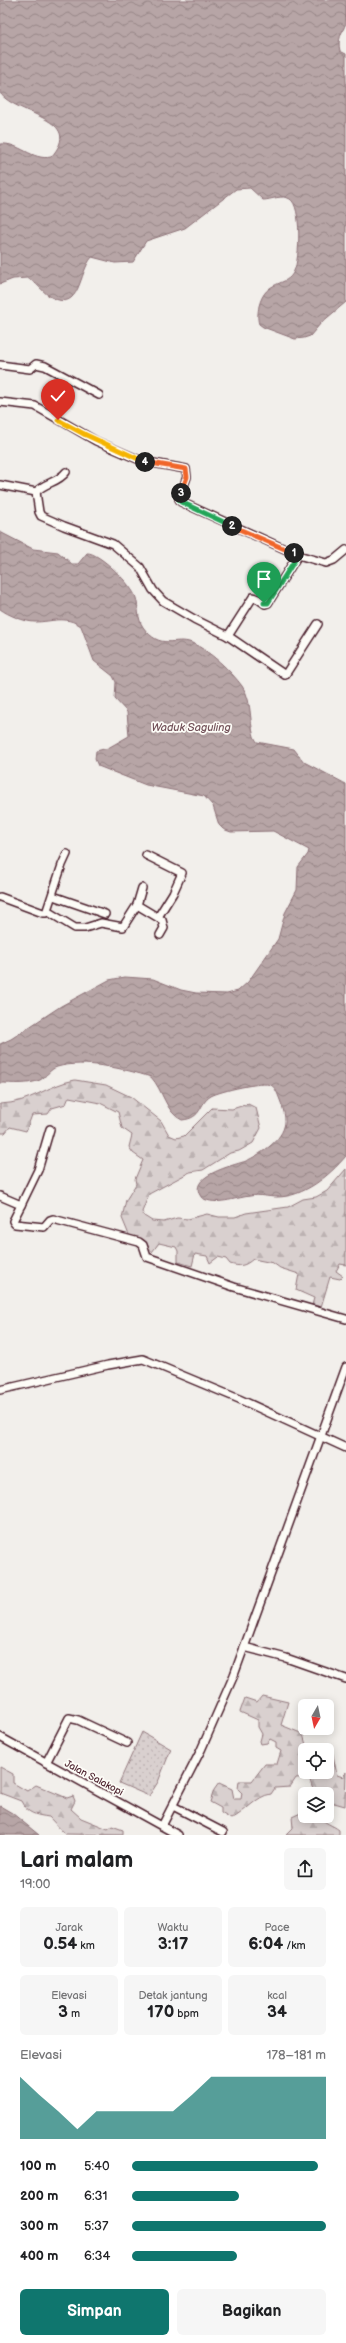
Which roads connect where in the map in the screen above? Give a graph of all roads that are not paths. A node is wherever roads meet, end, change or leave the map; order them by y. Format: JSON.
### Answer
{"nodes":[{"id":1,"x":0,"y":364,"type":"edge"},
{"id":2,"x":99,"y":395,"type":"dead end"},
{"id":3,"x":0,"y":402,"type":"edge"},
{"id":4,"x":66,"y":472,"type":"dead end"},
{"id":5,"x":0,"y":485,"type":"edge"},
{"id":6,"x":36,"y":492,"type":"junction"},
{"id":7,"x":346,"y":550,"type":"edge"},
{"id":8,"x":298,"y":555,"type":"junction"},
{"id":9,"x":318,"y":624,"type":"dead end"},
{"id":10,"x":228,"y":636,"type":"junction"},
{"id":11,"x":67,"y":854,"type":"dead end"},
{"id":12,"x":146,"y":855,"type":"dead end"},
{"id":13,"x":142,"y":888,"type":"dead end"},
{"id":14,"x":53,"y":896,"type":"junction"},
{"id":15,"x":0,"y":897,"type":"edge"},
{"id":16,"x":137,"y":905,"type":"junction"},
{"id":17,"x":47,"y":911,"type":"junction"},
{"id":18,"x":105,"y":914,"type":"dead end"},
{"id":19,"x":158,"y":917,"type":"junction"},
{"id":20,"x":160,"y":935,"type":"dead end"},
{"id":21,"x":50,"y":1129,"type":"dead end"},
{"id":22,"x":0,"y":1196,"type":"edge"},
{"id":23,"x":20,"y":1205,"type":"junction"},
{"id":24,"x":346,"y":1319,"type":"edge"},
{"id":25,"x":346,"y":1367,"type":"edge"},
{"id":26,"x":0,"y":1390,"type":"edge"},
{"id":27,"x":321,"y":1436,"type":"junction"},
{"id":28,"x":346,"y":1448,"type":"edge"},
{"id":29,"x":244,"y":1647,"type":"junction"},
{"id":30,"x":346,"y":1679,"type":"edge"},
{"id":31,"x":0,"y":1737,"type":"edge"},
{"id":32,"x":127,"y":1744,"type":"dead end"},
{"id":33,"x":46,"y":1763,"type":"junction"},
{"id":34,"x":173,"y":1806,"type":"junction"},
{"id":35,"x":162,"y":1826,"type":"junction"},
{"id":36,"x":223,"y":1832,"type":"dead end"},
{"id":37,"x":178,"y":1835,"type":"edge"}],
"edges":[{"from":1,"to":2,"type":"street"},
{"from":3,"to":8,"type":"street"},
{"from":4,"to":6,"type":"street"},
{"from":5,"to":6,"type":"street"},
{"from":6,"to":10,"type":"street"},
{"from":7,"to":8,"type":"street"},
{"from":8,"to":10,"type":"street"},
{"from":9,"to":10,"type":"street"},
{"from":11,"to":14,"type":"street"},
{"from":12,"to":19,"type":"street"},
{"from":13,"to":16,"type":"street"},
{"from":14,"to":17,"type":"street"},
{"from":14,"to":18,"type":"street"},
{"from":15,"to":17,"type":"street"},
{"from":16,"to":17,"type":"street"},
{"from":16,"to":19,"type":"street"},
{"from":19,"to":20,"type":"street"},
{"from":21,"to":23,"type":"street"},
{"from":22,"to":23,"type":"street"},
{"from":23,"to":24,"type":"street"},
{"from":25,"to":27,"type":"street"},
{"from":26,"to":27,"type":"street"},
{"from":27,"to":28,"type":"street"},
{"from":27,"to":29,"type":"street"},
{"from":29,"to":30,"type":"street"},
{"from":29,"to":34,"type":"street"},
{"from":31,"to":33,"type":"street","name":"Jalan Salakopi"},
{"from":32,"to":33,"type":"street"},
{"from":33,"to":35,"type":"street","name":"Jalan Salakopi"},
{"from":34,"to":35,"type":"street"},
{"from":34,"to":36,"type":"street"},
{"from":35,"to":37,"type":"street","name":"Jalan Salakopi"}]}
